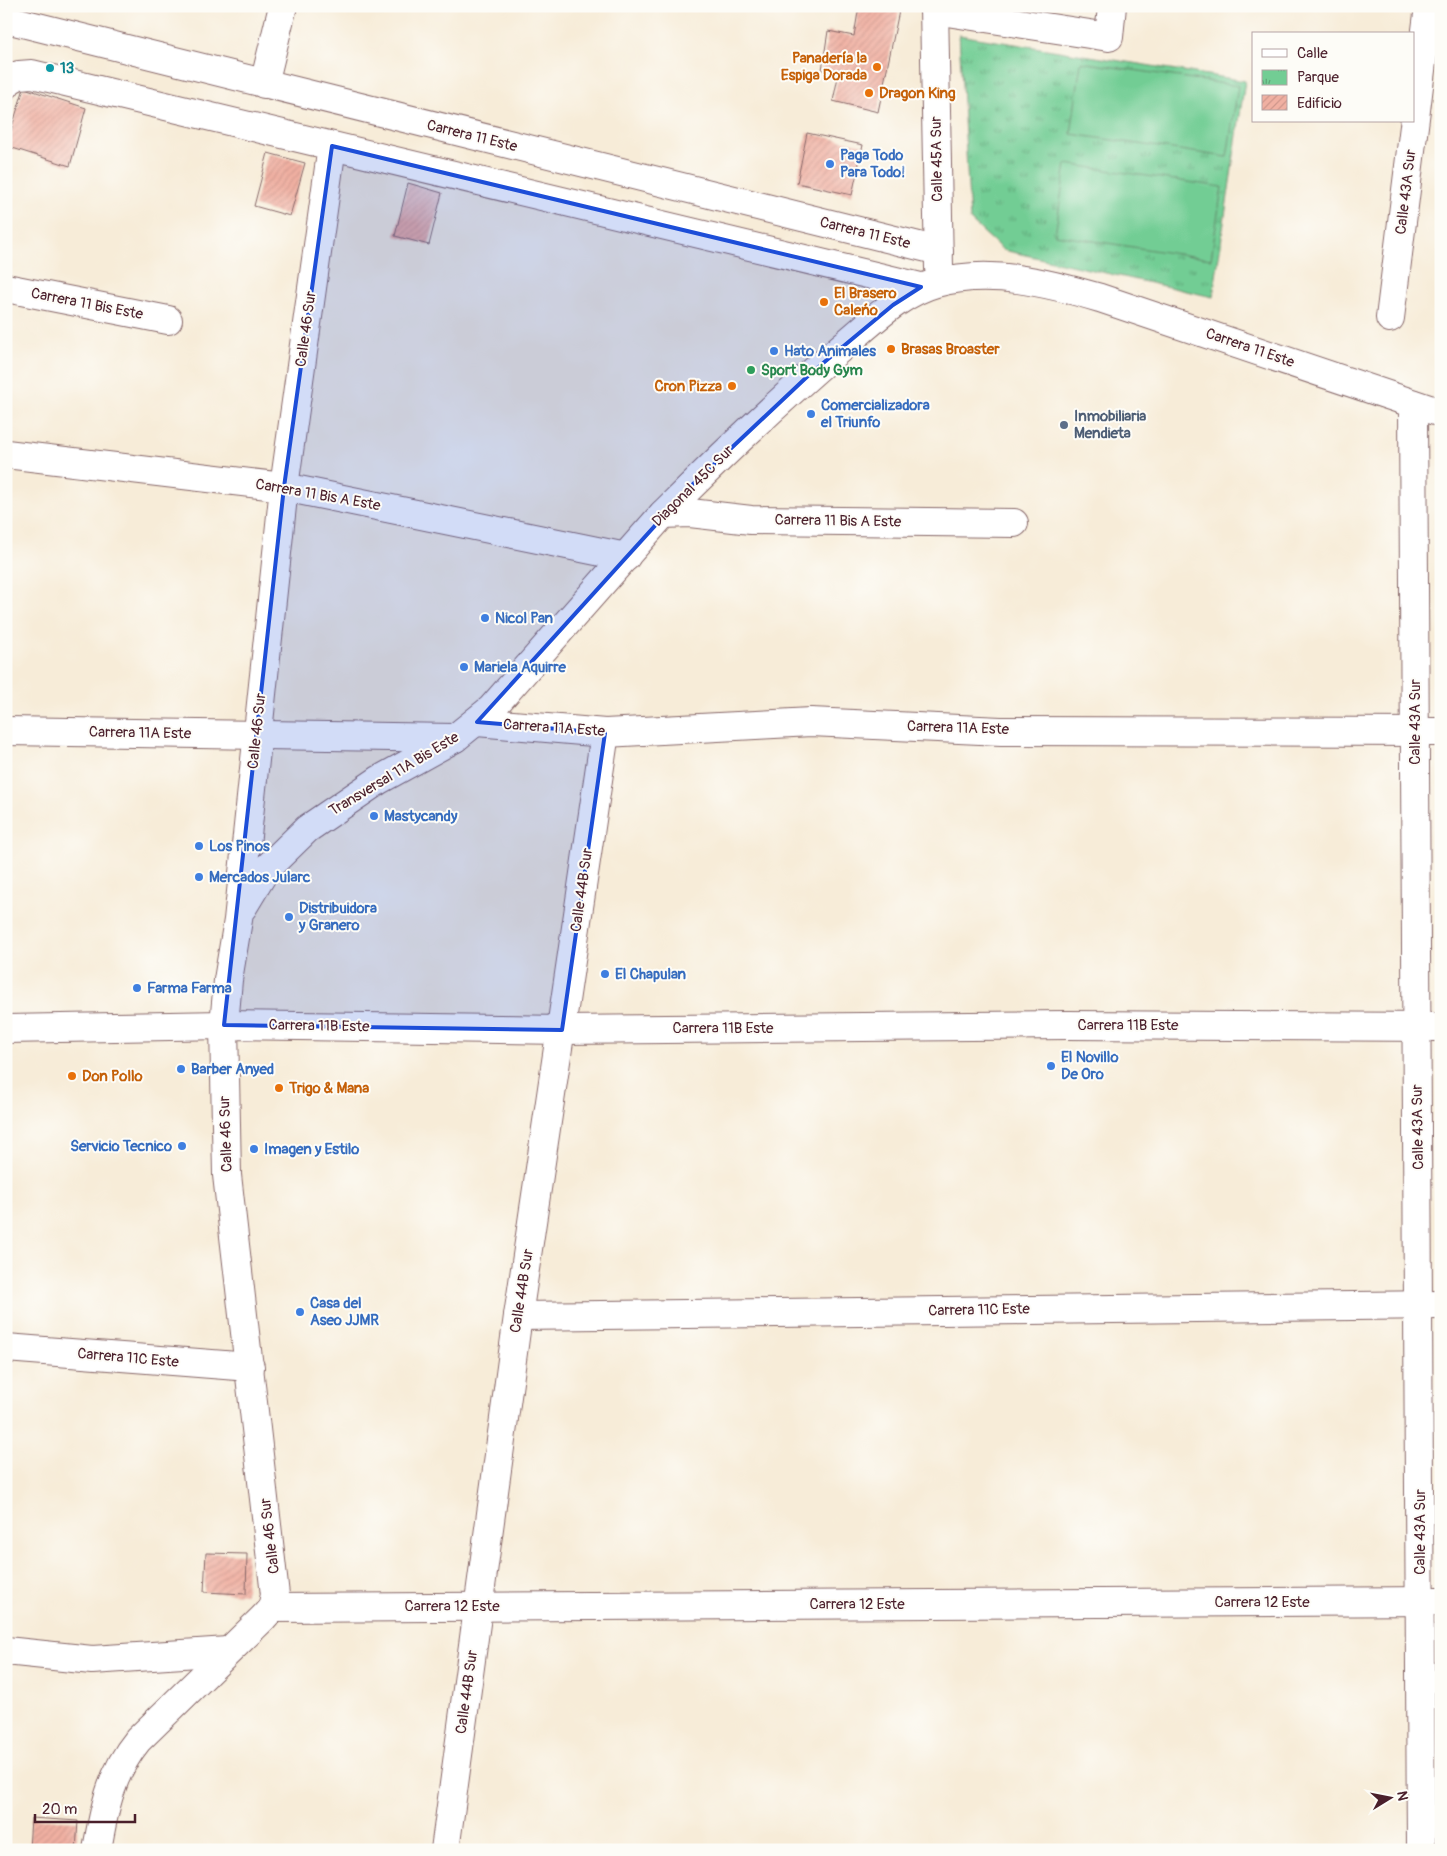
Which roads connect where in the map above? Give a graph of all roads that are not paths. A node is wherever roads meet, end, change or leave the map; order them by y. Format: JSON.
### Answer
{"nodes":[{"id":1,"x":283,"y":6,"type":"edge"},
{"id":2,"x":1112,"y":6,"type":"edge"},
{"id":3,"x":1429,"y":6,"type":"edge"},
{"id":4,"x":934,"y":8,"type":"edge"},
{"id":5,"x":6,"y":19,"type":"edge"},
{"id":6,"x":13,"y":80,"type":"edge"},
{"id":7,"x":264,"y":84,"type":"junction"},
{"id":8,"x":332,"y":146,"type":"junction"},
{"id":9,"x":938,"y":251,"type":"junction"},
{"id":10,"x":930,"y":285,"type":"junction"},
{"id":11,"x":6,"y":288,"type":"edge"},
{"id":12,"x":1390,"y":318,"type":"dead end"},
{"id":13,"x":168,"y":320,"type":"dead end"},
{"id":14,"x":1413,"y":404,"type":"junction"},
{"id":15,"x":1441,"y":414,"type":"edge"},
{"id":16,"x":6,"y":454,"type":"edge"},
{"id":17,"x":284,"y":487,"type":"junction"},
{"id":18,"x":663,"y":514,"type":"junction"},
{"id":19,"x":1014,"y":523,"type":"dead end"},
{"id":20,"x":626,"y":557,"type":"junction"},
{"id":21,"x":477,"y":722,"type":"junction"},
{"id":22,"x":6,"y":731,"type":"edge"},
{"id":23,"x":605,"y":733,"type":"junction"},
{"id":24,"x":1428,"y":733,"type":"edge"},
{"id":25,"x":257,"y":735,"type":"junction"},
{"id":26,"x":455,"y":738,"type":"junction"},
{"id":27,"x":238,"y":920,"type":"junction"},
{"id":28,"x":224,"y":1025,"type":"junction"},
{"id":29,"x":1429,"y":1027,"type":"edge"},
{"id":30,"x":6,"y":1029,"type":"edge"},
{"id":31,"x":562,"y":1030,"type":"junction"},
{"id":32,"x":1430,"y":1305,"type":"edge"},
{"id":33,"x":518,"y":1316,"type":"junction"},
{"id":34,"x":6,"y":1348,"type":"edge"},
{"id":35,"x":250,"y":1368,"type":"junction"},
{"id":36,"x":1430,"y":1601,"type":"edge"},
{"id":37,"x":479,"y":1606,"type":"junction"},
{"id":38,"x":272,"y":1608,"type":"junction"},
{"id":39,"x":6,"y":1651,"type":"edge"},
{"id":40,"x":228,"y":1651,"type":"junction"},
{"id":41,"x":97,"y":1850,"type":"edge"},
{"id":42,"x":444,"y":1850,"type":"edge"},
{"id":43,"x":1421,"y":1850,"type":"edge"}],
"edges":[{"from":1,"to":7,"type":"street"},
{"from":2,"to":4,"type":"street"},
{"from":3,"to":12,"type":"street","name":"Calle 43A Sur"},
{"from":4,"to":9,"type":"street","name":"Calle 45A Sur"},
{"from":5,"to":7,"type":"street","name":"Carrera 11 Este"},
{"from":6,"to":8,"type":"street","name":"Carrera 11 Este"},
{"from":7,"to":9,"type":"street","name":"Carrera 11 Este"},
{"from":8,"to":10,"type":"street","name":"Carrera 11 Este"},
{"from":8,"to":17,"type":"street","name":"Calle 46 Sur"},
{"from":9,"to":10,"type":"street","name":"Calle 45A Sur"},
{"from":10,"to":14,"type":"street","name":"Carrera 11 Este"},
{"from":10,"to":18,"type":"street","name":"Diagonal 45C Sur"},
{"from":11,"to":13,"type":"street","name":"Carrera 11 Bis Este"},
{"from":14,"to":15,"type":"street","name":"Carrera 11 Este"},
{"from":14,"to":24,"type":"street","name":"Calle 43A Sur"},
{"from":16,"to":17,"type":"street","name":"Carrera 11 Bis A Este"},
{"from":17,"to":20,"type":"street","name":"Carrera 11 Bis A Este"},
{"from":17,"to":25,"type":"street","name":"Calle 46 Sur"},
{"from":18,"to":19,"type":"street","name":"Carrera 11 Bis A Este"},
{"from":18,"to":20,"type":"street","name":"Diagonal 45C Sur"},
{"from":20,"to":21,"type":"street","name":"Diagonal 45C Sur"},
{"from":21,"to":23,"type":"street","name":"Carrera 11A Este"},
{"from":21,"to":26,"type":"street","name":"Transversal 11A Bis Este"},
{"from":22,"to":25,"type":"street","name":"Carrera 11A Este"},
{"from":23,"to":24,"type":"street","name":"Carrera 11A Este"},
{"from":23,"to":31,"type":"street","name":"Calle 44B Sur"},
{"from":24,"to":29,"type":"street","name":"Calle 43A Sur"},
{"from":25,"to":26,"type":"street","name":"Carrera 11A Este"},
{"from":25,"to":27,"type":"street","name":"Calle 46 Sur"},
{"from":26,"to":27,"type":"street","name":"Transversal 11A Bis Este"},
{"from":27,"to":28,"type":"street","name":"Calle 46 Sur"},
{"from":28,"to":30,"type":"street","name":"Carrera 11B Este"},
{"from":28,"to":31,"type":"street","name":"Carrera 11B Este"},
{"from":28,"to":35,"type":"street","name":"Calle 46 Sur"},
{"from":29,"to":31,"type":"street","name":"Carrera 11B Este"},
{"from":29,"to":32,"type":"street","name":"Calle 43A Sur"},
{"from":31,"to":33,"type":"street","name":"Calle 44B Sur"},
{"from":32,"to":33,"type":"street","name":"Carrera 11C Este"},
{"from":32,"to":36,"type":"street","name":"Calle 43A Sur"},
{"from":33,"to":37,"type":"street","name":"Calle 44B Sur"},
{"from":34,"to":35,"type":"street","name":"Carrera 11C Este"},
{"from":35,"to":38,"type":"street","name":"Calle 46 Sur"},
{"from":36,"to":37,"type":"street","name":"Carrera 12 Este"},
{"from":36,"to":43,"type":"street","name":"Calle 43A Sur"},
{"from":37,"to":38,"type":"street","name":"Carrera 12 Este"},
{"from":37,"to":42,"type":"street","name":"Calle 44B Sur"},
{"from":38,"to":40,"type":"street"},
{"from":39,"to":40,"type":"street"},
{"from":40,"to":41,"type":"street"}]}
